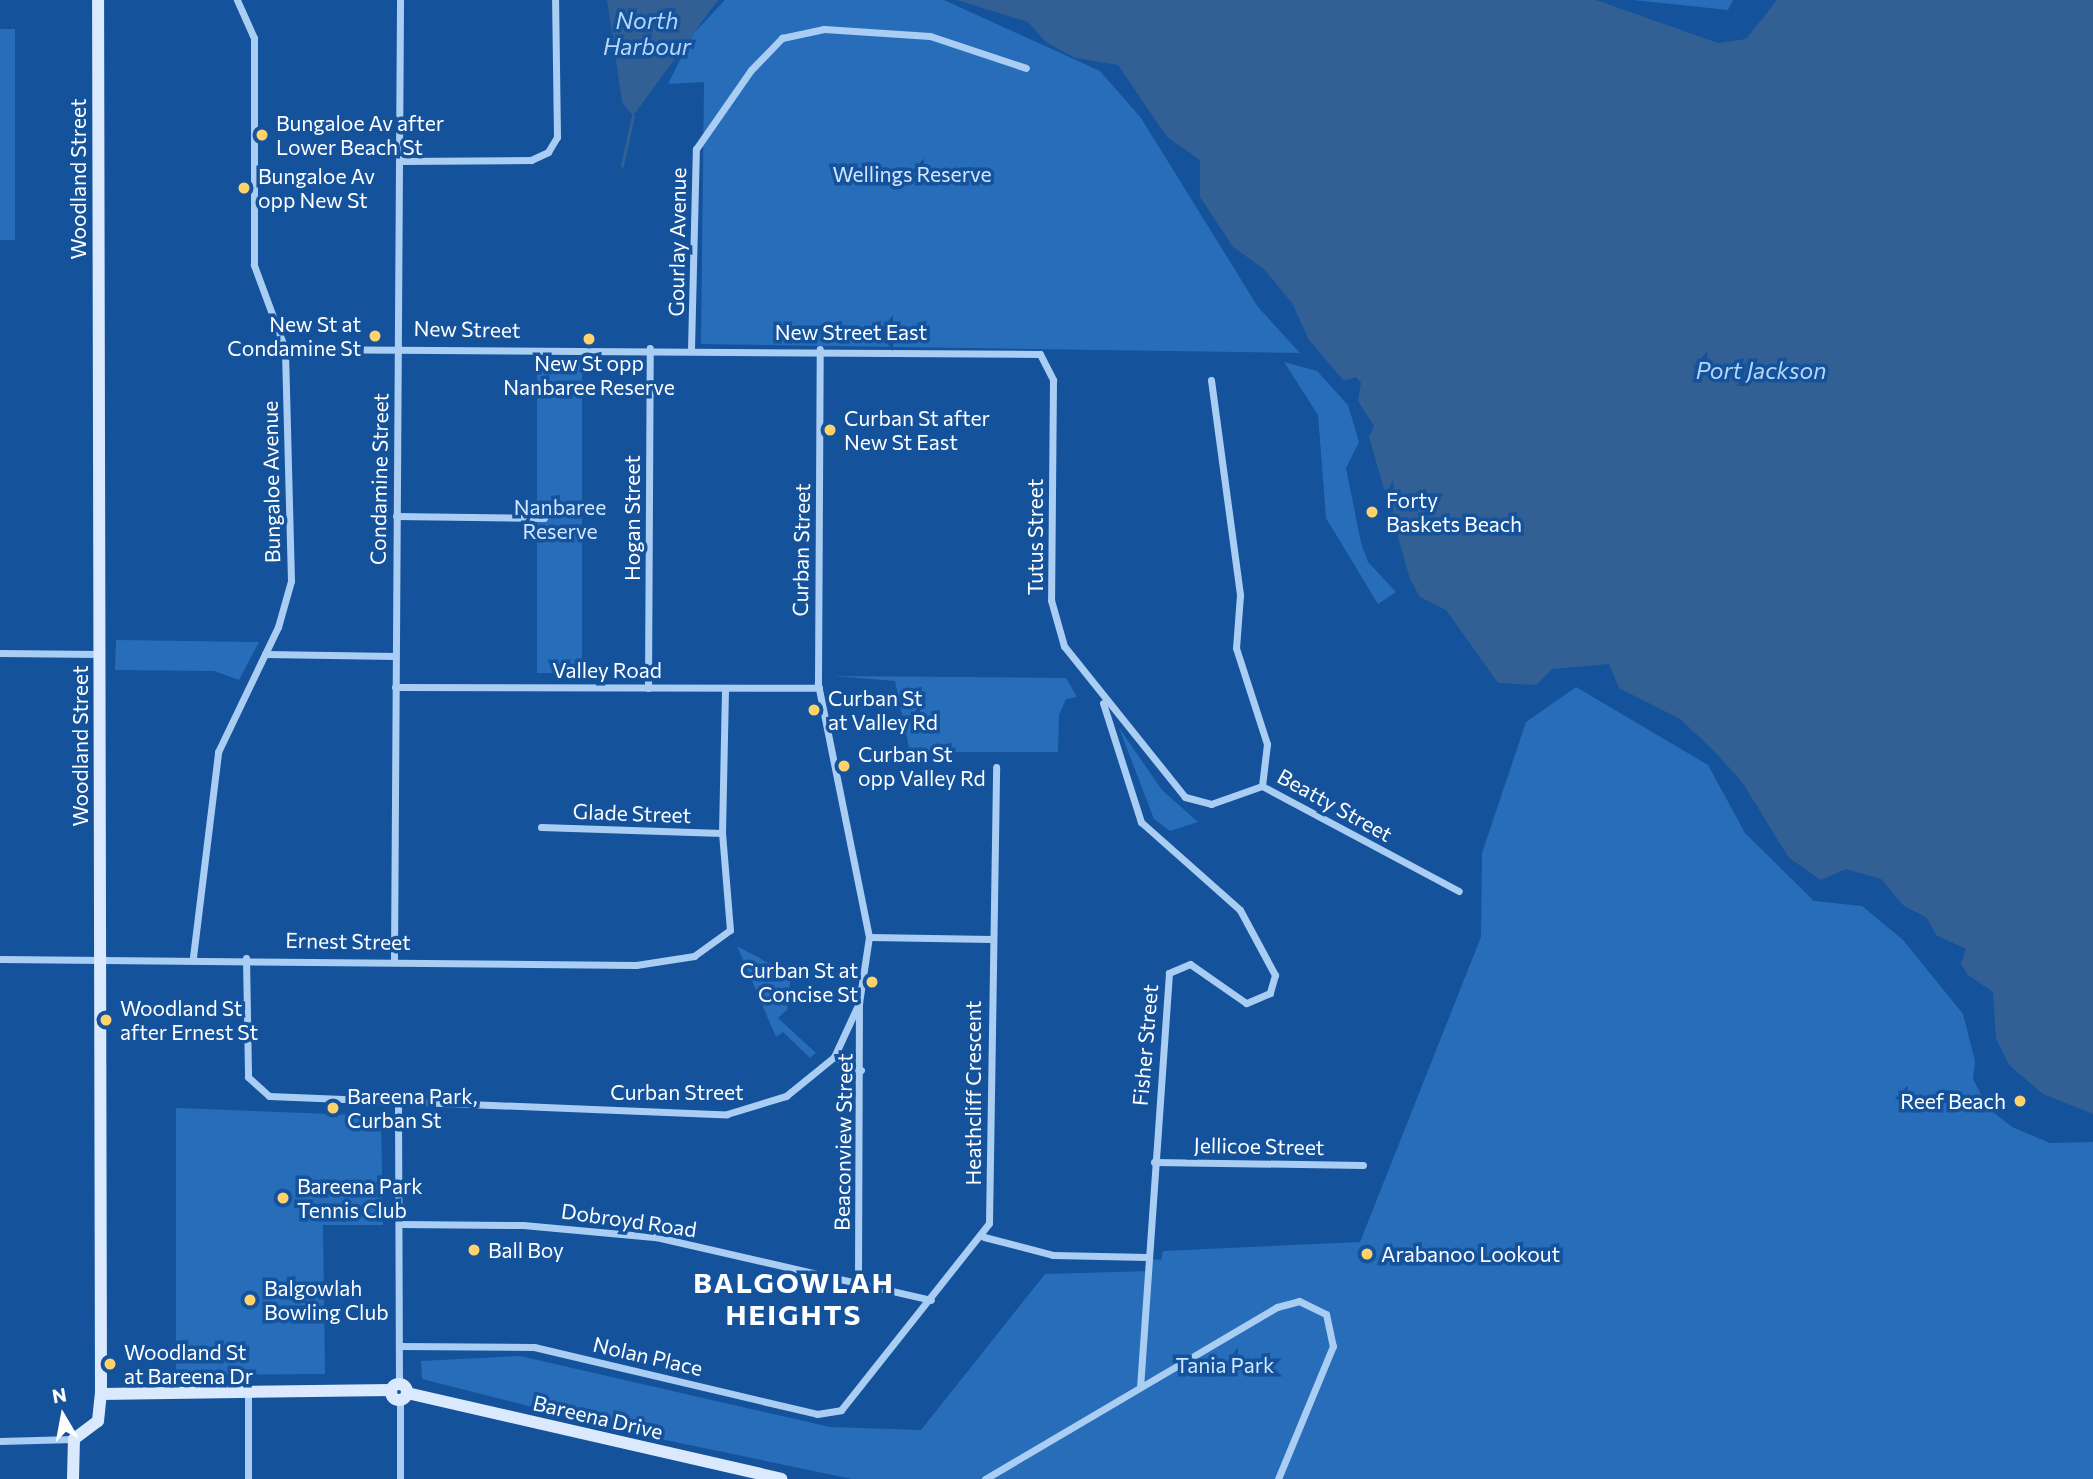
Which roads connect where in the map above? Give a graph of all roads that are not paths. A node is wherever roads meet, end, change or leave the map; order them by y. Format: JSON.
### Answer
{"nodes":[{"id":1,"x":98,"y":0,"type":"edge"},
{"id":2,"x":237,"y":0,"type":"edge"},
{"id":3,"x":400,"y":0,"type":"edge"},
{"id":4,"x":555,"y":0,"type":"edge"},
{"id":5,"x":1026,"y":68,"type":"dead end"},
{"id":6,"x":400,"y":161,"type":"junction"},
{"id":7,"x":398,"y":345,"type":"junction"},
{"id":8,"x":650,"y":348,"type":"junction"},
{"id":9,"x":285,"y":349,"type":"junction"},
{"id":10,"x":691,"y":349,"type":"junction"},
{"id":11,"x":820,"y":349,"type":"junction"},
{"id":12,"x":1048,"y":362,"type":"joint"},
{"id":13,"x":1211,"y":380,"type":"dead end"},
{"id":14,"x":396,"y":516,"type":"junction"},
{"id":15,"x":544,"y":518,"type":"dead end"},
{"id":16,"x":0,"y":653,"type":"edge"},
{"id":17,"x":99,"y":654,"type":"junction"},
{"id":18,"x":265,"y":654,"type":"junction"},
{"id":19,"x":395,"y":656,"type":"junction"},
{"id":20,"x":395,"y":687,"type":"junction"},
{"id":21,"x":648,"y":688,"type":"junction"},
{"id":22,"x":819,"y":688,"type":"junction"},
{"id":23,"x":725,"y":689,"type":"junction"},
{"id":24,"x":1102,"y":699,"type":"junction"},
{"id":25,"x":996,"y":767,"type":"dead end"},
{"id":26,"x":1262,"y":786,"type":"junction"},
{"id":27,"x":541,"y":827,"type":"dead end"},
{"id":28,"x":722,"y":833,"type":"junction"},
{"id":29,"x":1459,"y":891,"type":"dead end"},
{"id":30,"x":869,"y":937,"type":"junction"},
{"id":31,"x":992,"y":939,"type":"junction"},
{"id":32,"x":193,"y":957,"type":"junction"},
{"id":33,"x":98,"y":958,"type":"junction"},
{"id":34,"x":246,"y":958,"type":"junction"},
{"id":35,"x":0,"y":959,"type":"edge"},
{"id":36,"x":394,"y":959,"type":"junction"},
{"id":37,"x":859,"y":1003,"type":"junction"},
{"id":38,"x":834,"y":1057,"type":"junction"},
{"id":39,"x":861,"y":1070,"type":"junction"},
{"id":40,"x":398,"y":1101,"type":"junction"},
{"id":41,"x":1154,"y":1162,"type":"junction"},
{"id":42,"x":1363,"y":1165,"type":"dead end"},
{"id":43,"x":400,"y":1224,"type":"junction"},
{"id":44,"x":984,"y":1237,"type":"junction"},
{"id":45,"x":1147,"y":1257,"type":"junction"},
{"id":46,"x":858,"y":1283,"type":"junction"},
{"id":47,"x":931,"y":1300,"type":"junction"},
{"id":48,"x":399,"y":1346,"type":"junction"},
{"id":49,"x":870,"y":1377,"type":"joint"},
{"id":50,"x":1140,"y":1387,"type":"junction"},
{"id":51,"x":248,"y":1390,"type":"junction"},
{"id":52,"x":399,"y":1392,"type":"junction"},
{"id":53,"x":101,"y":1394,"type":"junction"},
{"id":54,"x":74,"y":1439,"type":"junction"},
{"id":55,"x":0,"y":1441,"type":"edge"},
{"id":56,"x":74,"y":1479,"type":"edge"},
{"id":57,"x":248,"y":1479,"type":"edge"},
{"id":58,"x":401,"y":1479,"type":"edge"},
{"id":59,"x":781,"y":1479,"type":"edge"},
{"id":60,"x":985,"y":1479,"type":"edge"},
{"id":61,"x":1278,"y":1479,"type":"edge"}],
"edges":[{"from":1,"to":17,"type":"street","name":"Woodland Street"},
{"from":2,"to":9,"type":"street","name":"Bungaloe Avenue"},
{"from":3,"to":6,"type":"street","name":"Condamine Street"},
{"from":4,"to":6,"type":"street"},
{"from":5,"to":10,"type":"street","name":"Gourlay Avenue"},
{"from":6,"to":7,"type":"street","name":"Condamine Street"},
{"from":7,"to":8,"type":"street","name":"New Street"},
{"from":7,"to":9,"type":"street","name":"New Street"},
{"from":7,"to":14,"type":"street","name":"Condamine Street"},
{"from":8,"to":10,"type":"street","name":"New Street East"},
{"from":8,"to":21,"type":"street","name":"Hogan Street"},
{"from":9,"to":18,"type":"street","name":"Bungaloe Avenue"},
{"from":10,"to":11,"type":"street","name":"New Street East"},
{"from":11,"to":12,"type":"street","name":"New Street East"},
{"from":11,"to":22,"type":"street","name":"Curban Street"},
{"from":12,"to":24,"type":"street","name":"Tutus Street"},
{"from":13,"to":26,"type":"street","name":"Beatty Street"},
{"from":14,"to":15,"type":"street"},
{"from":14,"to":19,"type":"street","name":"Condamine Street"},
{"from":16,"to":17,"type":"street"},
{"from":17,"to":33,"type":"street","name":"Woodland Street"},
{"from":18,"to":19,"type":"street"},
{"from":18,"to":32,"type":"street","name":"Bungaloe Avenue"},
{"from":19,"to":20,"type":"street","name":"Condamine Street"},
{"from":20,"to":21,"type":"street","name":"Valley Road"},
{"from":20,"to":36,"type":"street","name":"Condamine Street"},
{"from":21,"to":23,"type":"street","name":"Valley Road"},
{"from":22,"to":23,"type":"street","name":"Valley Road"},
{"from":22,"to":30,"type":"street","name":"Curban Street"},
{"from":23,"to":28,"type":"street"},
{"from":24,"to":26,"type":"street"},
{"from":24,"to":41,"type":"street","name":"Fisher Street"},
{"from":25,"to":31,"type":"street","name":"Heathcliff Crescent"},
{"from":26,"to":29,"type":"street","name":"Beatty Street"},
{"from":27,"to":28,"type":"street","name":"Glade Street"},
{"from":28,"to":36,"type":"street","name":"Ernest Street"},
{"from":30,"to":31,"type":"street"},
{"from":30,"to":37,"type":"street","name":"Curban Street"},
{"from":31,"to":44,"type":"street","name":"Heathcliff Crescent"},
{"from":32,"to":33,"type":"street","name":"Ernest Street"},
{"from":32,"to":34,"type":"street","name":"Ernest Street"},
{"from":33,"to":35,"type":"street","name":"Ernest Street"},
{"from":33,"to":53,"type":"street","name":"Woodland Street"},
{"from":34,"to":36,"type":"street","name":"Ernest Street"},
{"from":34,"to":40,"type":"street","name":"Curban Street"},
{"from":37,"to":38,"type":"street","name":"Curban Street"},
{"from":37,"to":39,"type":"street","name":"Beaconview Street"},
{"from":38,"to":39,"type":"street"},
{"from":38,"to":40,"type":"street","name":"Curban Street"},
{"from":39,"to":46,"type":"street","name":"Beaconview Street"},
{"from":40,"to":43,"type":"street"},
{"from":41,"to":42,"type":"street","name":"Jellicoe Street"},
{"from":41,"to":45,"type":"street","name":"Fisher Street"},
{"from":43,"to":46,"type":"street","name":"Dobroyd Road"},
{"from":43,"to":48,"type":"street"},
{"from":44,"to":45,"type":"street"},
{"from":44,"to":47,"type":"street","name":"Heathcliff Crescent"},
{"from":45,"to":50,"type":"street","name":"Fisher Street"},
{"from":46,"to":47,"type":"street","name":"Dobroyd Road"},
{"from":47,"to":49,"type":"street","name":"Heathcliff Crescent"},
{"from":48,"to":49,"type":"street","name":"Nolan Place"},
{"from":48,"to":52,"type":"street"},
{"from":50,"to":60,"type":"street"},
{"from":50,"to":61,"type":"street"},
{"from":51,"to":52,"type":"street","name":"Bareena Drive"},
{"from":51,"to":53,"type":"street","name":"Bareena Drive"},
{"from":51,"to":57,"type":"street"},
{"from":52,"to":58,"type":"street"},
{"from":52,"to":59,"type":"street","name":"Bareena Drive"},
{"from":53,"to":54,"type":"street","name":"Woodland Street"},
{"from":54,"to":55,"type":"street"},
{"from":54,"to":56,"type":"street"}]}
